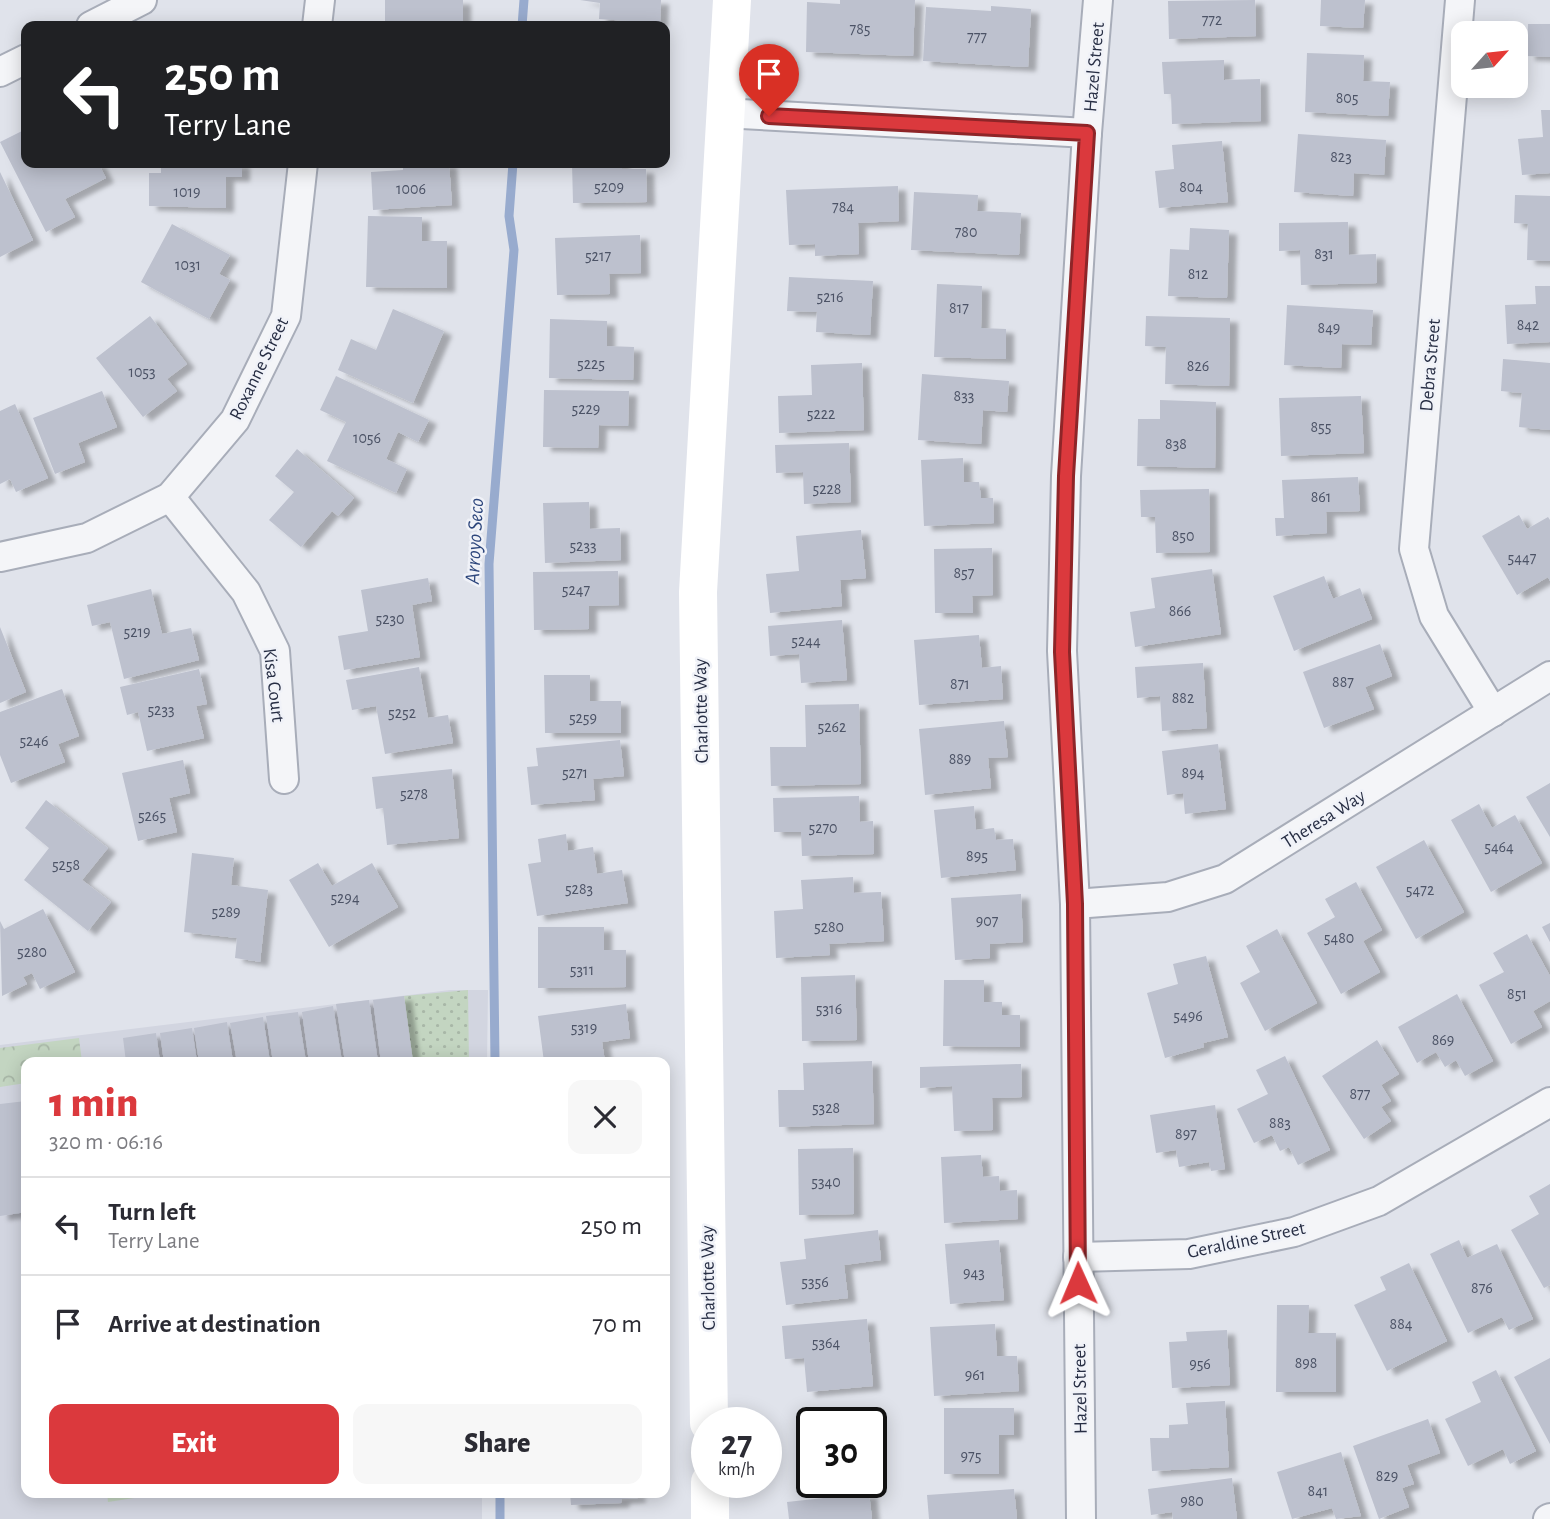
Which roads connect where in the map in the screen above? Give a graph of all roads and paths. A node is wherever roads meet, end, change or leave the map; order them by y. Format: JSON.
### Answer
{"nodes":[{"id":1,"x":142,"y":0,"type":"edge"},
{"id":2,"x":320,"y":0,"type":"edge"},
{"id":3,"x":732,"y":0,"type":"edge"},
{"id":4,"x":1098,"y":0,"type":"edge"},
{"id":5,"x":1460,"y":0,"type":"edge"},
{"id":6,"x":101,"y":21,"type":"edge"},
{"id":7,"x":318,"y":21,"type":"edge"},
{"id":8,"x":21,"y":62,"type":"edge"},
{"id":9,"x":0,"y":72,"type":"edge"},
{"id":10,"x":723,"y":113,"type":"junction"},
{"id":11,"x":1087,"y":133,"type":"junction"},
{"id":12,"x":302,"y":168,"type":"edge"},
{"id":13,"x":170,"y":497,"type":"junction"},
{"id":14,"x":0,"y":557,"type":"edge"},
{"id":15,"x":1550,"y":676,"type":"edge"},
{"id":16,"x":1493,"y":712,"type":"junction"},
{"id":17,"x":284,"y":779,"type":"dead end"},
{"id":18,"x":1075,"y":904,"type":"junction"},
{"id":19,"x":1550,"y":1102,"type":"edge"},
{"id":20,"x":1078,"y":1257,"type":"junction"},
{"id":21,"x":709,"y":1407,"type":"edge"},
{"id":22,"x":710,"y":1498,"type":"edge"},
{"id":23,"x":710,"y":1519,"type":"edge"},
{"id":24,"x":1081,"y":1519,"type":"edge"}],
"edges":[{"from":1,"to":6,"type":"street"},
{"from":2,"to":7,"type":"street"},
{"from":3,"to":10,"type":"street","name":"Charlotte Way"},
{"from":4,"to":11,"type":"street","name":"Hazel Street"},
{"from":5,"to":16,"type":"street","name":"Debra Street"},
{"from":8,"to":9,"type":"street"},
{"from":10,"to":11,"type":"street"},
{"from":10,"to":21,"type":"street","name":"Charlotte Way"},
{"from":11,"to":18,"type":"street","name":"Hazel Street"},
{"from":12,"to":13,"type":"street","name":"Roxanne Street"},
{"from":13,"to":14,"type":"street","name":"Roxanne Street"},
{"from":13,"to":17,"type":"street","name":"Kisa Court"},
{"from":15,"to":16,"type":"street","name":"Theresa Way"},
{"from":16,"to":18,"type":"street","name":"Theresa Way"},
{"from":18,"to":20,"type":"street","name":"Hazel Street"},
{"from":19,"to":20,"type":"street","name":"Geraldine Street"},
{"from":20,"to":24,"type":"street","name":"Hazel Street"},
{"from":22,"to":23,"type":"street"}]}
